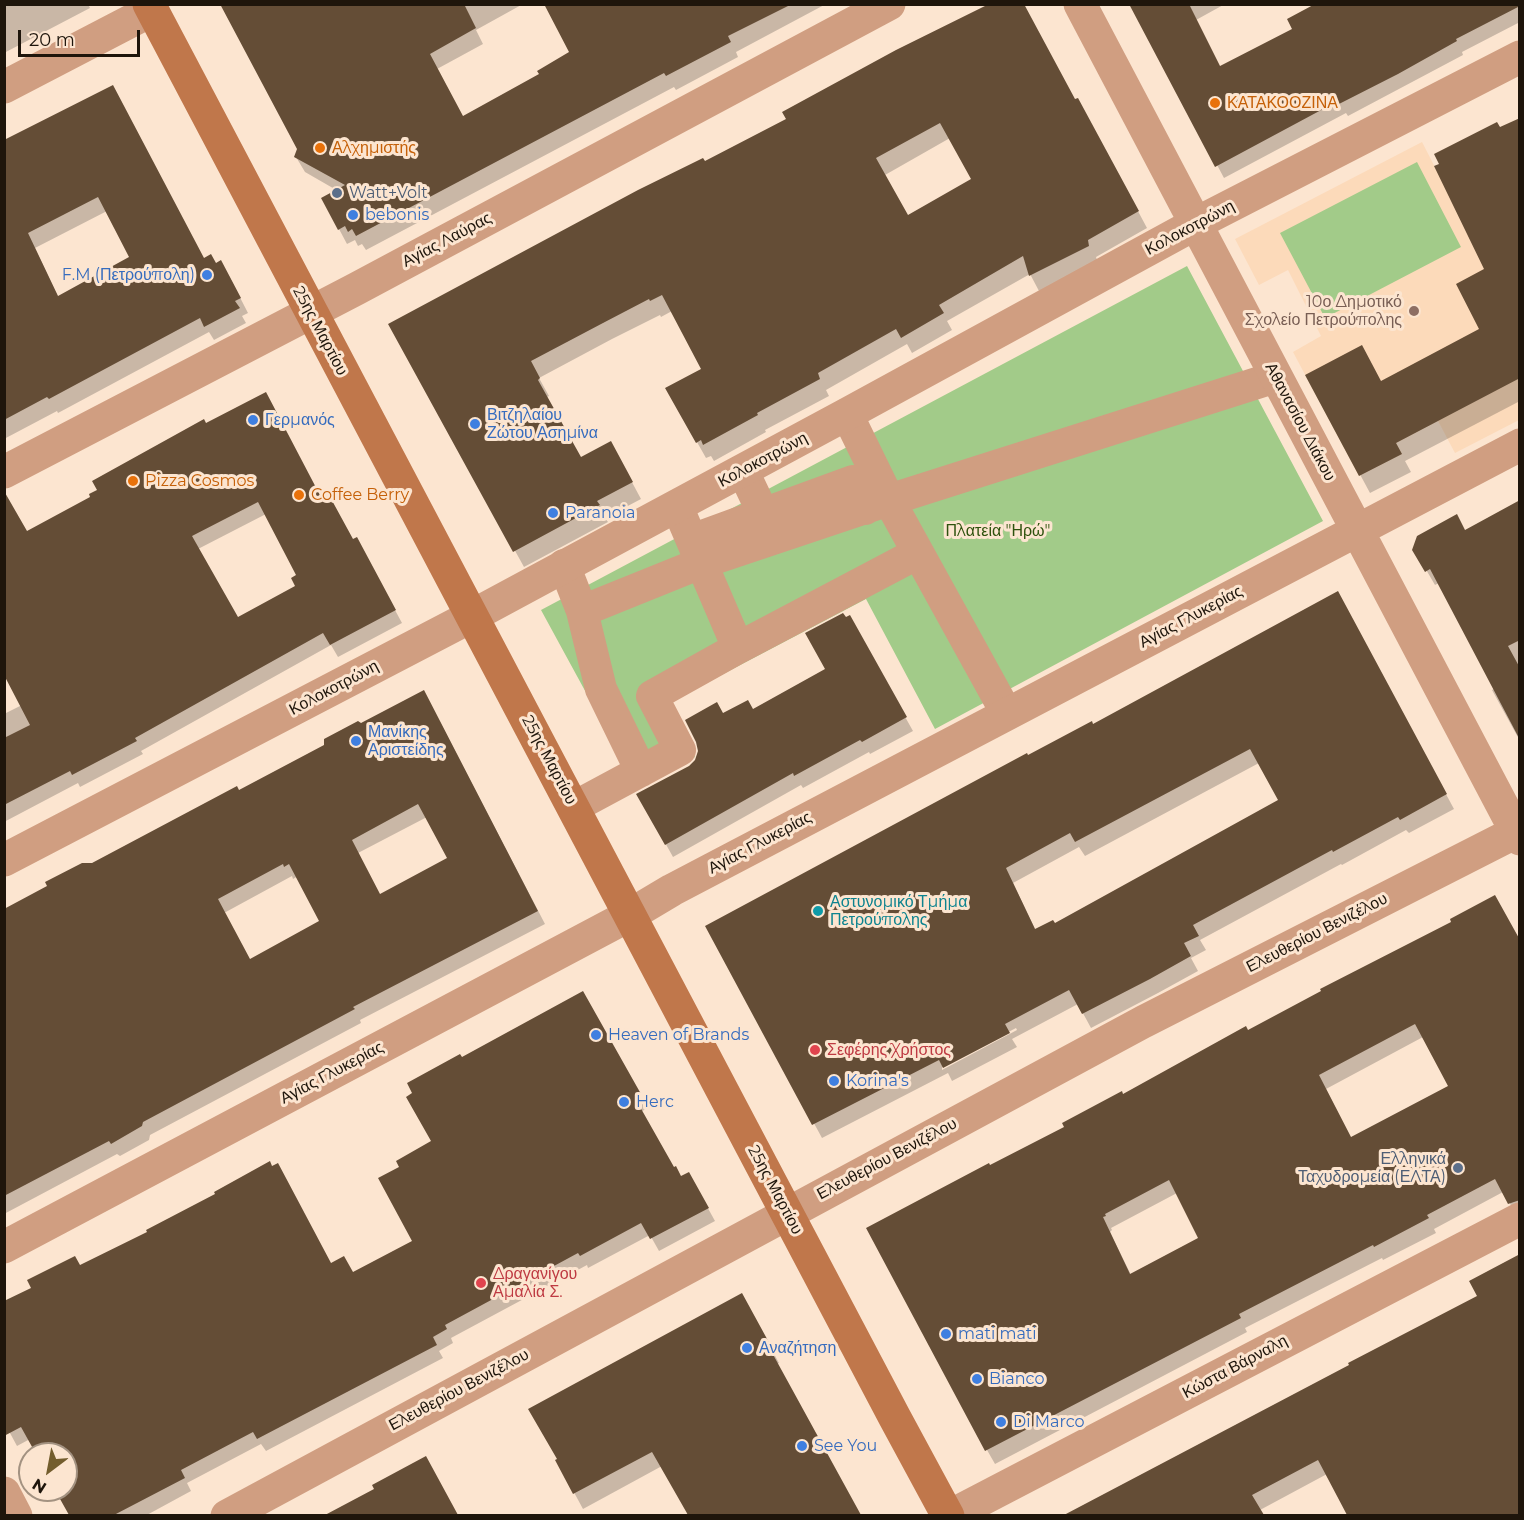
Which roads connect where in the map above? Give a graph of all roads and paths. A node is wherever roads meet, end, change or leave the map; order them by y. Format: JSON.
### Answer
{"nodes":[{"id":1,"x":889,"y":4,"type":"edge"},
{"id":2,"x":1080,"y":4,"type":"edge"},
{"id":3,"x":155,"y":6,"type":"edge"},
{"id":4,"x":1520,"y":57,"type":"edge"},
{"id":5,"x":4,"y":87,"type":"edge"},
{"id":6,"x":1195,"y":224,"type":"junction"},
{"id":7,"x":309,"y":311,"type":"junction"},
{"id":8,"x":1276,"y":377,"type":"junction"},
{"id":9,"x":847,"y":414,"type":"junction"},
{"id":10,"x":1520,"y":445,"type":"edge"},
{"id":11,"x":743,"y":471,"type":"junction"},
{"id":12,"x":4,"y":472,"type":"edge"},
{"id":13,"x":877,"y":504,"type":"junction"},
{"id":14,"x":677,"y":506,"type":"junction"},
{"id":15,"x":769,"y":526,"type":"junction"},
{"id":16,"x":1357,"y":530,"type":"junction"},
{"id":17,"x":918,"y":553,"type":"junction"},
{"id":18,"x":707,"y":561,"type":"junction"},
{"id":19,"x":564,"y":565,"type":"junction"},
{"id":20,"x":582,"y":610,"type":"junction"},
{"id":21,"x":472,"y":616,"type":"junction"},
{"id":22,"x":738,"y":648,"type":"junction"},
{"id":23,"x":1007,"y":714,"type":"junction"},
{"id":24,"x":641,"y":771,"type":"junction"},
{"id":25,"x":574,"y":807,"type":"junction"},
{"id":26,"x":1518,"y":833,"type":"edge"},
{"id":27,"x":4,"y":860,"type":"edge"},
{"id":28,"x":630,"y":915,"type":"junction"},
{"id":29,"x":787,"y":1213,"type":"junction"},
{"id":30,"x":1520,"y":1219,"type":"edge"},
{"id":31,"x":4,"y":1247,"type":"edge"},
{"id":32,"x":4,"y":1493,"type":"edge"},
{"id":33,"x":16,"y":1515,"type":"edge"},
{"id":34,"x":227,"y":1515,"type":"edge"},
{"id":35,"x":949,"y":1515,"type":"edge"}],
"edges":[{"from":1,"to":7,"type":"street","name":"Αγίας Λαύρας"},
{"from":2,"to":6,"type":"street","name":"Αθανασίου Διάκου"},
{"from":3,"to":5,"type":"street"},
{"from":3,"to":7,"type":"main road","name":"25ης Μαρτίου"},
{"from":4,"to":6,"type":"street","name":"Κολοκοτρώνη"},
{"from":6,"to":8,"type":"street","name":"Αθανασίου Διάκου"},
{"from":6,"to":9,"type":"street","name":"Κολοκοτρώνη"},
{"from":7,"to":12,"type":"street","name":"Αγίας Λαύρας"},
{"from":7,"to":21,"type":"main road","name":"25ης Μαρτίου"},
{"from":8,"to":13,"type":"street"},
{"from":8,"to":16,"type":"street","name":"Αθανασίου Διάκου"},
{"from":9,"to":11,"type":"street","name":"Κολοκοτρώνη"},
{"from":9,"to":13,"type":"street"},
{"from":10,"to":16,"type":"street","name":"Αγίας Γλυκερίας"},
{"from":11,"to":14,"type":"street","name":"Κολοκοτρώνη"},
{"from":11,"to":15,"type":"street"},
{"from":13,"to":15,"type":"street"},
{"from":13,"to":17,"type":"street"},
{"from":14,"to":18,"type":"street"},
{"from":14,"to":19,"type":"street","name":"Κολοκοτρώνη"},
{"from":15,"to":18,"type":"street"},
{"from":16,"to":23,"type":"street","name":"Αγίας Γλυκερίας"},
{"from":16,"to":26,"type":"street","name":"Αθανασίου Διάκου"},
{"from":17,"to":22,"type":"street"},
{"from":17,"to":23,"type":"street"},
{"from":18,"to":20,"type":"street"},
{"from":18,"to":22,"type":"street"},
{"from":19,"to":20,"type":"street"},
{"from":19,"to":21,"type":"street","name":"Κολοκοτρώνη"},
{"from":20,"to":24,"type":"street"},
{"from":21,"to":25,"type":"main road","name":"25ης Μαρτίου"},
{"from":21,"to":27,"type":"street","name":"Κολοκοτρώνη"},
{"from":22,"to":24,"type":"street"},
{"from":23,"to":28,"type":"street","name":"Αγίας Γλυκερίας"},
{"from":24,"to":25,"type":"street"},
{"from":25,"to":28,"type":"main road","name":"25ης Μαρτίου"},
{"from":26,"to":29,"type":"street","name":"Ελευθερίου Βενιζέλου"},
{"from":28,"to":29,"type":"main road","name":"25ης Μαρτίου"},
{"from":28,"to":31,"type":"street","name":"Αγίας Γλυκερίας"},
{"from":29,"to":34,"type":"street","name":"Ελευθερίου Βενιζέλου"},
{"from":29,"to":35,"type":"main road","name":"25ης Μαρτίου"},
{"from":30,"to":35,"type":"street","name":"Κώστα Βάρναλη"},
{"from":32,"to":33,"type":"street"}]}
